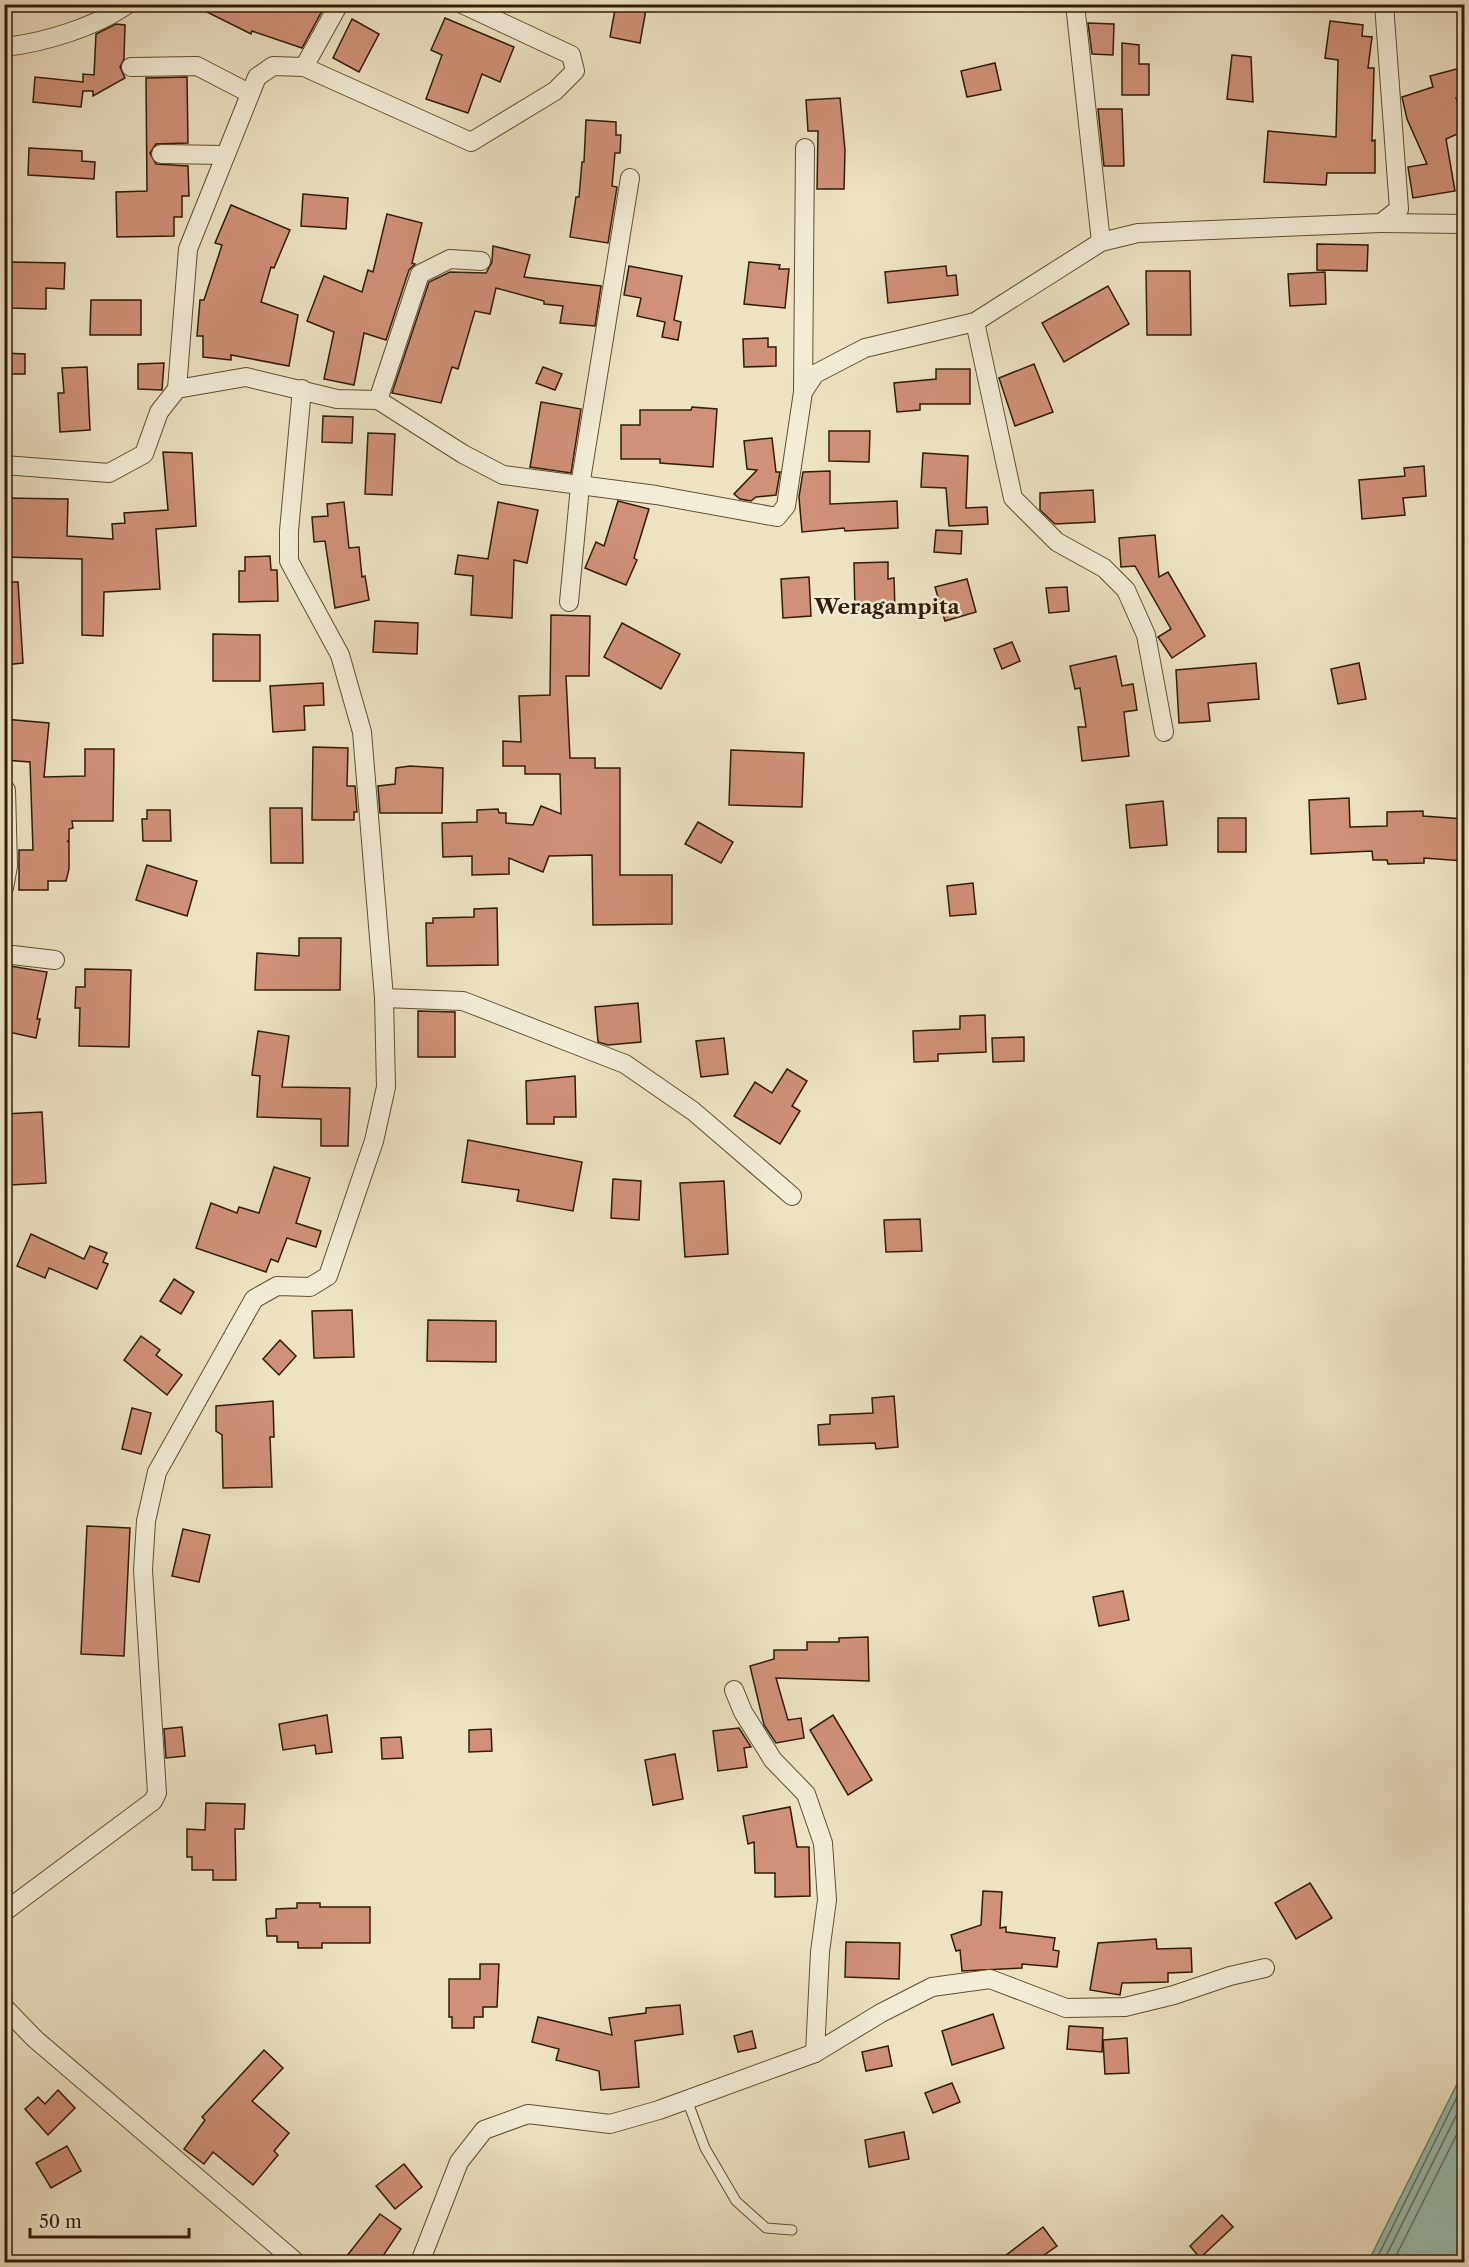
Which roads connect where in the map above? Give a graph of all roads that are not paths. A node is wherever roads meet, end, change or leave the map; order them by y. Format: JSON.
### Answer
{"nodes":[{"id":1,"x":128,"y":4,"type":"edge"},
{"id":2,"x":339,"y":4,"type":"edge"},
{"id":3,"x":462,"y":4,"type":"edge"},
{"id":4,"x":1075,"y":4,"type":"edge"},
{"id":5,"x":1384,"y":4,"type":"edge"},
{"id":6,"x":4,"y":47,"type":"edge"},
{"id":7,"x":131,"y":67,"type":"dead end"},
{"id":8,"x":304,"y":67,"type":"junction"},
{"id":9,"x":249,"y":93,"type":"junction"},
{"id":10,"x":805,"y":148,"type":"dead end"},
{"id":11,"x":161,"y":154,"type":"dead end"},
{"id":12,"x":225,"y":155,"type":"junction"},
{"id":13,"x":630,"y":178,"type":"dead end"},
{"id":14,"x":1382,"y":223,"type":"junction"},
{"id":15,"x":1464,"y":224,"type":"edge"},
{"id":16,"x":1101,"y":242,"type":"junction"},
{"id":17,"x":481,"y":261,"type":"dead end"},
{"id":18,"x":975,"y":322,"type":"junction"},
{"id":19,"x":177,"y":389,"type":"junction"},
{"id":20,"x":302,"y":389,"type":"junction"},
{"id":21,"x":803,"y":392,"type":"junction"},
{"id":22,"x":378,"y":400,"type":"junction"},
{"id":23,"x":4,"y":465,"type":"edge"},
{"id":24,"x":580,"y":486,"type":"junction"},
{"id":25,"x":569,"y":602,"type":"dead end"},
{"id":26,"x":1164,"y":732,"type":"dead end"},
{"id":27,"x":6,"y":790,"type":"dead end"},
{"id":28,"x":4,"y":888,"type":"edge"},
{"id":29,"x":4,"y":954,"type":"edge"},
{"id":30,"x":56,"y":960,"type":"dead end"},
{"id":31,"x":384,"y":998,"type":"junction"},
{"id":32,"x":792,"y":1196,"type":"dead end"},
{"id":33,"x":734,"y":1690,"type":"dead end"},
{"id":34,"x":4,"y":1912,"type":"edge"},
{"id":35,"x":1265,"y":1968,"type":"dead end"},
{"id":36,"x":4,"y":2007,"type":"edge"},
{"id":37,"x":815,"y":2053,"type":"junction"},
{"id":38,"x":687,"y":2100,"type":"junction"},
{"id":39,"x":792,"y":2230,"type":"dead end"},
{"id":40,"x":296,"y":2262,"type":"edge"},
{"id":41,"x":420,"y":2262,"type":"edge"}],
"edges":[{"from":1,"to":6,"type":"street"},
{"from":2,"to":8,"type":"street"},
{"from":3,"to":8,"type":"street"},
{"from":4,"to":16,"type":"street"},
{"from":5,"to":14,"type":"street"},
{"from":7,"to":9,"type":"street"},
{"from":8,"to":9,"type":"street"},
{"from":9,"to":12,"type":"street"},
{"from":10,"to":21,"type":"street"},
{"from":11,"to":12,"type":"street"},
{"from":12,"to":19,"type":"street"},
{"from":13,"to":24,"type":"street"},
{"from":14,"to":15,"type":"street"},
{"from":14,"to":16,"type":"street"},
{"from":16,"to":18,"type":"street"},
{"from":17,"to":22,"type":"street"},
{"from":18,"to":21,"type":"street"},
{"from":18,"to":26,"type":"street"},
{"from":19,"to":20,"type":"street"},
{"from":19,"to":23,"type":"street"},
{"from":20,"to":22,"type":"street"},
{"from":20,"to":31,"type":"street"},
{"from":21,"to":24,"type":"street"},
{"from":22,"to":24,"type":"street"},
{"from":24,"to":25,"type":"street"},
{"from":27,"to":28,"type":"street"},
{"from":29,"to":30,"type":"street"},
{"from":31,"to":32,"type":"street"},
{"from":31,"to":34,"type":"street"},
{"from":33,"to":37,"type":"street"},
{"from":35,"to":37,"type":"street"},
{"from":36,"to":40,"type":"street"},
{"from":37,"to":38,"type":"street"},
{"from":38,"to":39,"type":"lane"},
{"from":38,"to":41,"type":"street"}]}
